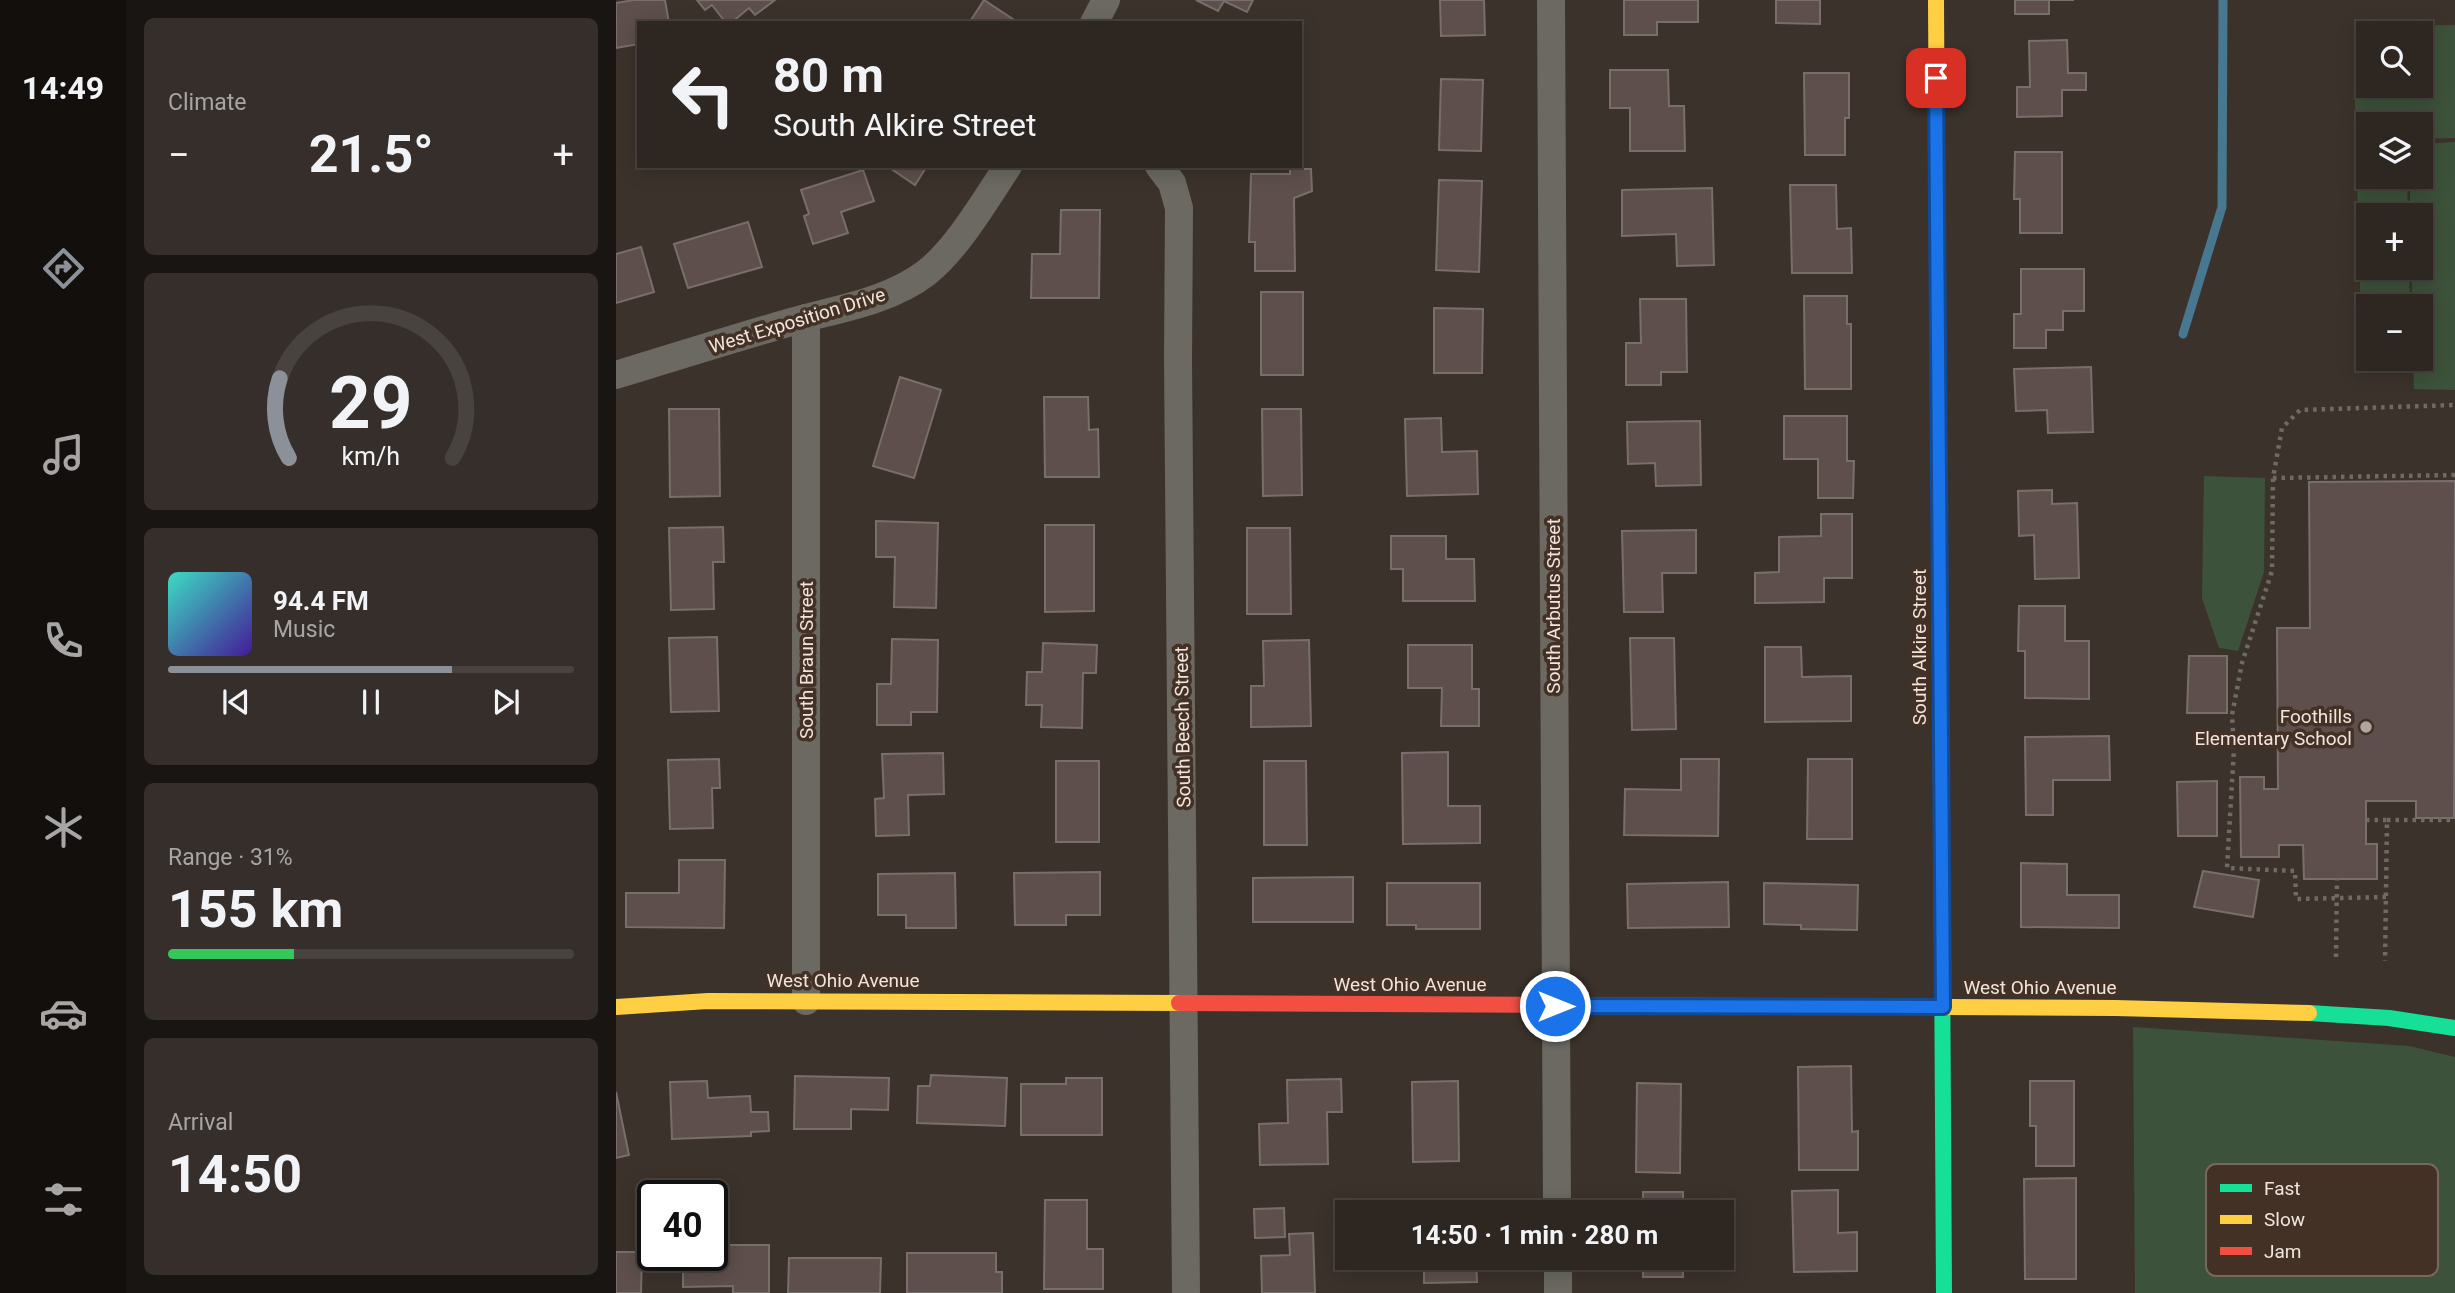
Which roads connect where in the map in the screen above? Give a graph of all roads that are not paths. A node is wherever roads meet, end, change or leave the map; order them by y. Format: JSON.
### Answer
{"nodes":[{"id":1,"x":1106,"y":0,"type":"edge"},
{"id":2,"x":1551,"y":0,"type":"edge"},
{"id":3,"x":1936,"y":0,"type":"edge"},
{"id":4,"x":1095,"y":21,"type":"edge"},
{"id":5,"x":1007,"y":168,"type":"edge"},
{"id":6,"x":1160,"y":168,"type":"edge"},
{"id":7,"x":806,"y":318,"type":"junction"},
{"id":8,"x":616,"y":374,"type":"edge"},
{"id":9,"x":806,"y":1001,"type":"junction"},
{"id":10,"x":1184,"y":1003,"type":"junction"},
{"id":11,"x":1555,"y":1006,"type":"junction"},
{"id":12,"x":616,"y":1007,"type":"edge"},
{"id":13,"x":1943,"y":1007,"type":"junction"},
{"id":14,"x":2455,"y":1028,"type":"edge"},
{"id":15,"x":1557,"y":1200,"type":"edge"},
{"id":16,"x":1558,"y":1270,"type":"edge"},
{"id":17,"x":1186,"y":1293,"type":"edge"},
{"id":18,"x":1558,"y":1293,"type":"edge"},
{"id":19,"x":1944,"y":1293,"type":"edge"}],
"edges":[{"from":1,"to":4,"type":"street"},
{"from":2,"to":11,"type":"street","name":"South Arbutus Street"},
{"from":3,"to":13,"type":"street","name":"South Alkire Street"},
{"from":5,"to":7,"type":"street","name":"West Exposition Drive"},
{"from":6,"to":10,"type":"street","name":"South Beech Street"},
{"from":7,"to":8,"type":"street","name":"West Exposition Drive"},
{"from":7,"to":9,"type":"street","name":"South Braun Street"},
{"from":9,"to":10,"type":"street","name":"West Ohio Avenue"},
{"from":9,"to":12,"type":"street","name":"West Ohio Avenue"},
{"from":10,"to":11,"type":"street","name":"West Ohio Avenue"},
{"from":10,"to":17,"type":"street","name":"South Beech Street"},
{"from":11,"to":13,"type":"street","name":"West Ohio Avenue"},
{"from":11,"to":15,"type":"street","name":"South Arbutus Street"},
{"from":13,"to":14,"type":"street","name":"West Ohio Avenue"},
{"from":13,"to":19,"type":"street","name":"South Alkire Street"},
{"from":16,"to":18,"type":"street"}]}
